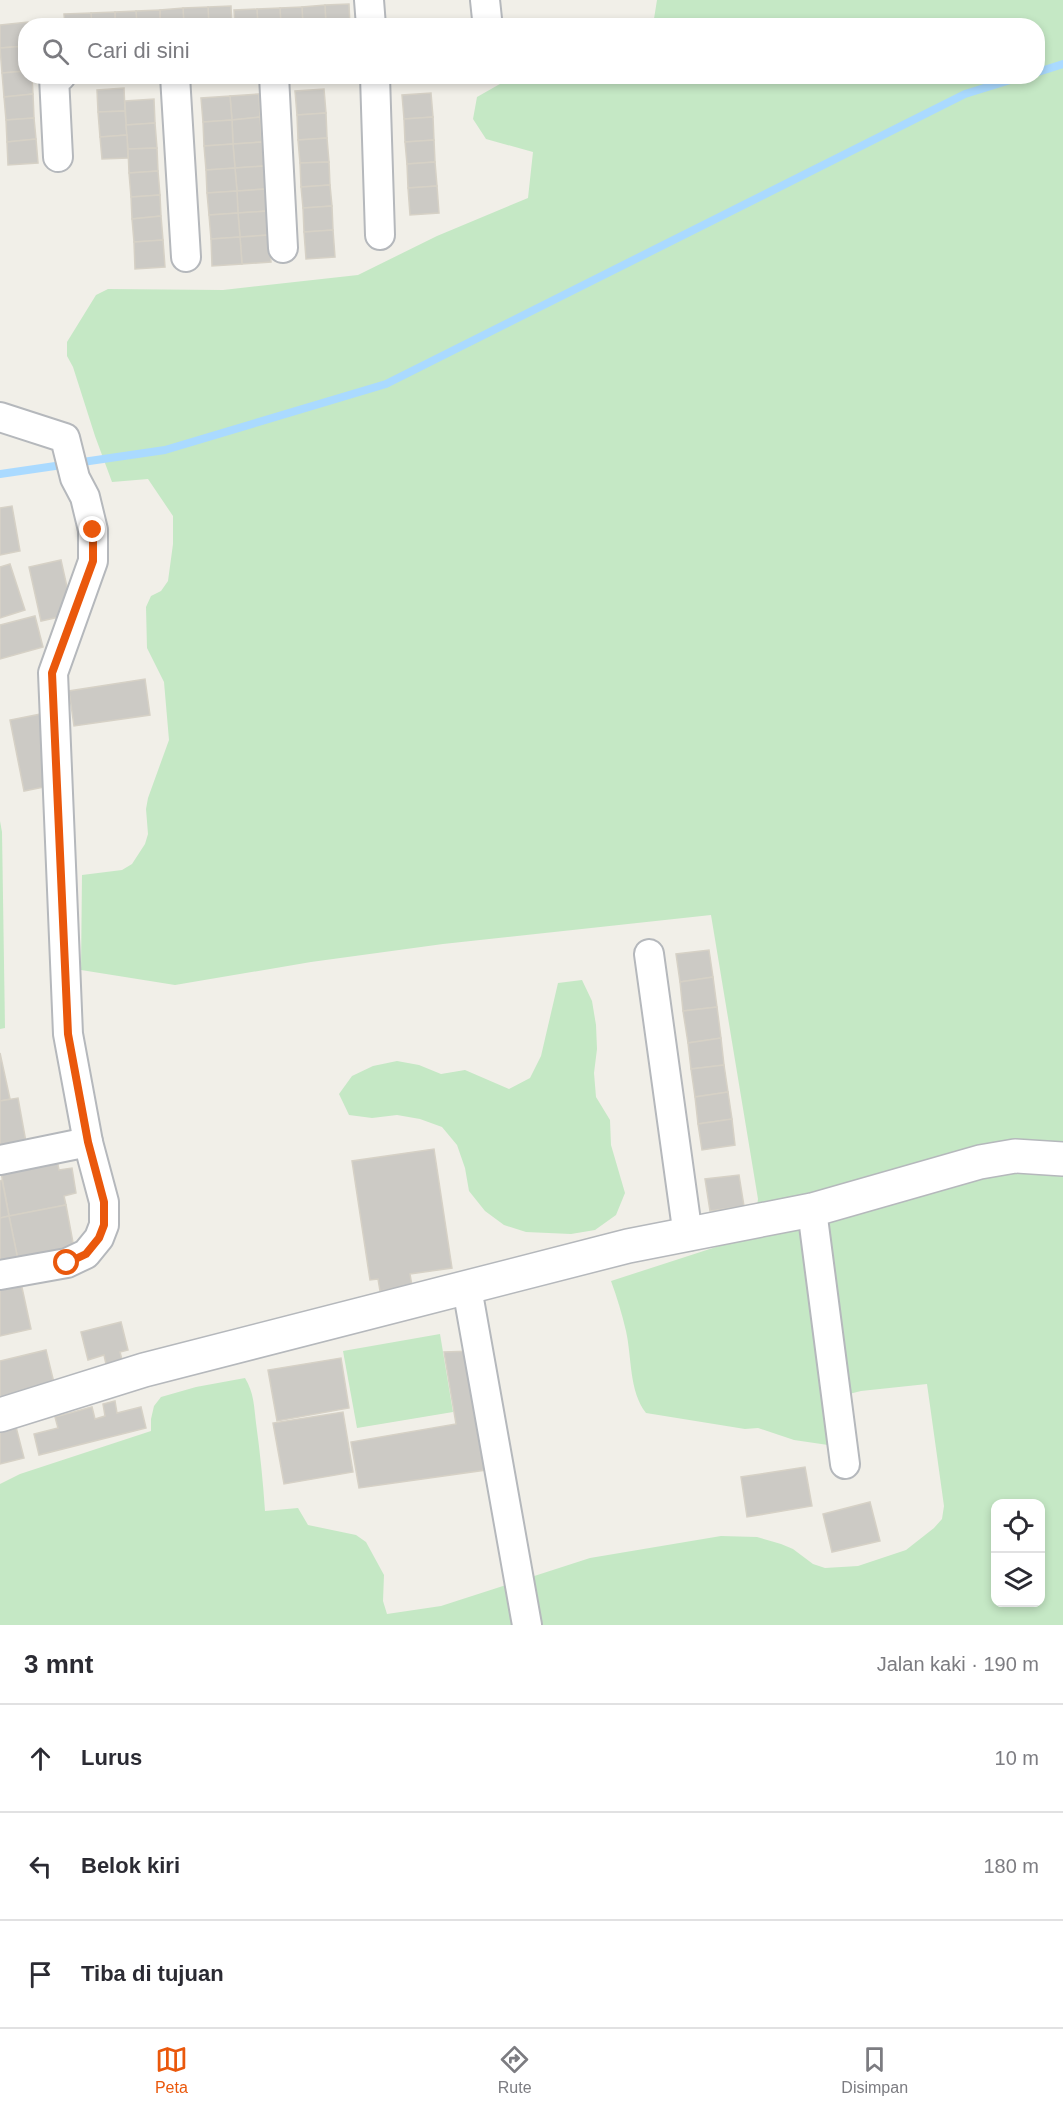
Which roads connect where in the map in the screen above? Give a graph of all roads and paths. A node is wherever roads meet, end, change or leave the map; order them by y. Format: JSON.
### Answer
{"nodes":[{"id":1,"x":369,"y":0,"type":"edge"},
{"id":2,"x":370,"y":18,"type":"edge"},
{"id":3,"x":54,"y":84,"type":"edge"},
{"id":4,"x":175,"y":84,"type":"edge"},
{"id":5,"x":274,"y":84,"type":"edge"},
{"id":6,"x":375,"y":84,"type":"edge"},
{"id":7,"x":58,"y":158,"type":"dead end"},
{"id":8,"x":380,"y":235,"type":"dead end"},
{"id":9,"x":283,"y":248,"type":"dead end"},
{"id":10,"x":186,"y":257,"type":"dead end"},
{"id":11,"x":0,"y":417,"type":"edge"},
{"id":12,"x":649,"y":954,"type":"dead end"},
{"id":13,"x":88,"y":1142,"type":"junction"},
{"id":14,"x":1063,"y":1159,"type":"edge"},
{"id":15,"x":0,"y":1160,"type":"edge"},
{"id":16,"x":812,"y":1210,"type":"junction"},
{"id":17,"x":688,"y":1236,"type":"junction"},
{"id":18,"x":0,"y":1275,"type":"edge"},
{"id":19,"x":467,"y":1288,"type":"junction"},
{"id":20,"x":0,"y":1415,"type":"edge"},
{"id":21,"x":845,"y":1464,"type":"dead end"},
{"id":22,"x":527,"y":1625,"type":"edge"}],
"edges":[{"from":1,"to":2,"type":"street"},
{"from":3,"to":7,"type":"street"},
{"from":4,"to":10,"type":"street"},
{"from":5,"to":9,"type":"street"},
{"from":6,"to":8,"type":"street"},
{"from":11,"to":13,"type":"street"},
{"from":12,"to":17,"type":"street"},
{"from":13,"to":15,"type":"street"},
{"from":13,"to":18,"type":"street"},
{"from":14,"to":16,"type":"street"},
{"from":16,"to":17,"type":"street"},
{"from":16,"to":21,"type":"street"},
{"from":17,"to":19,"type":"street"},
{"from":19,"to":20,"type":"street"},
{"from":19,"to":22,"type":"street"}]}
